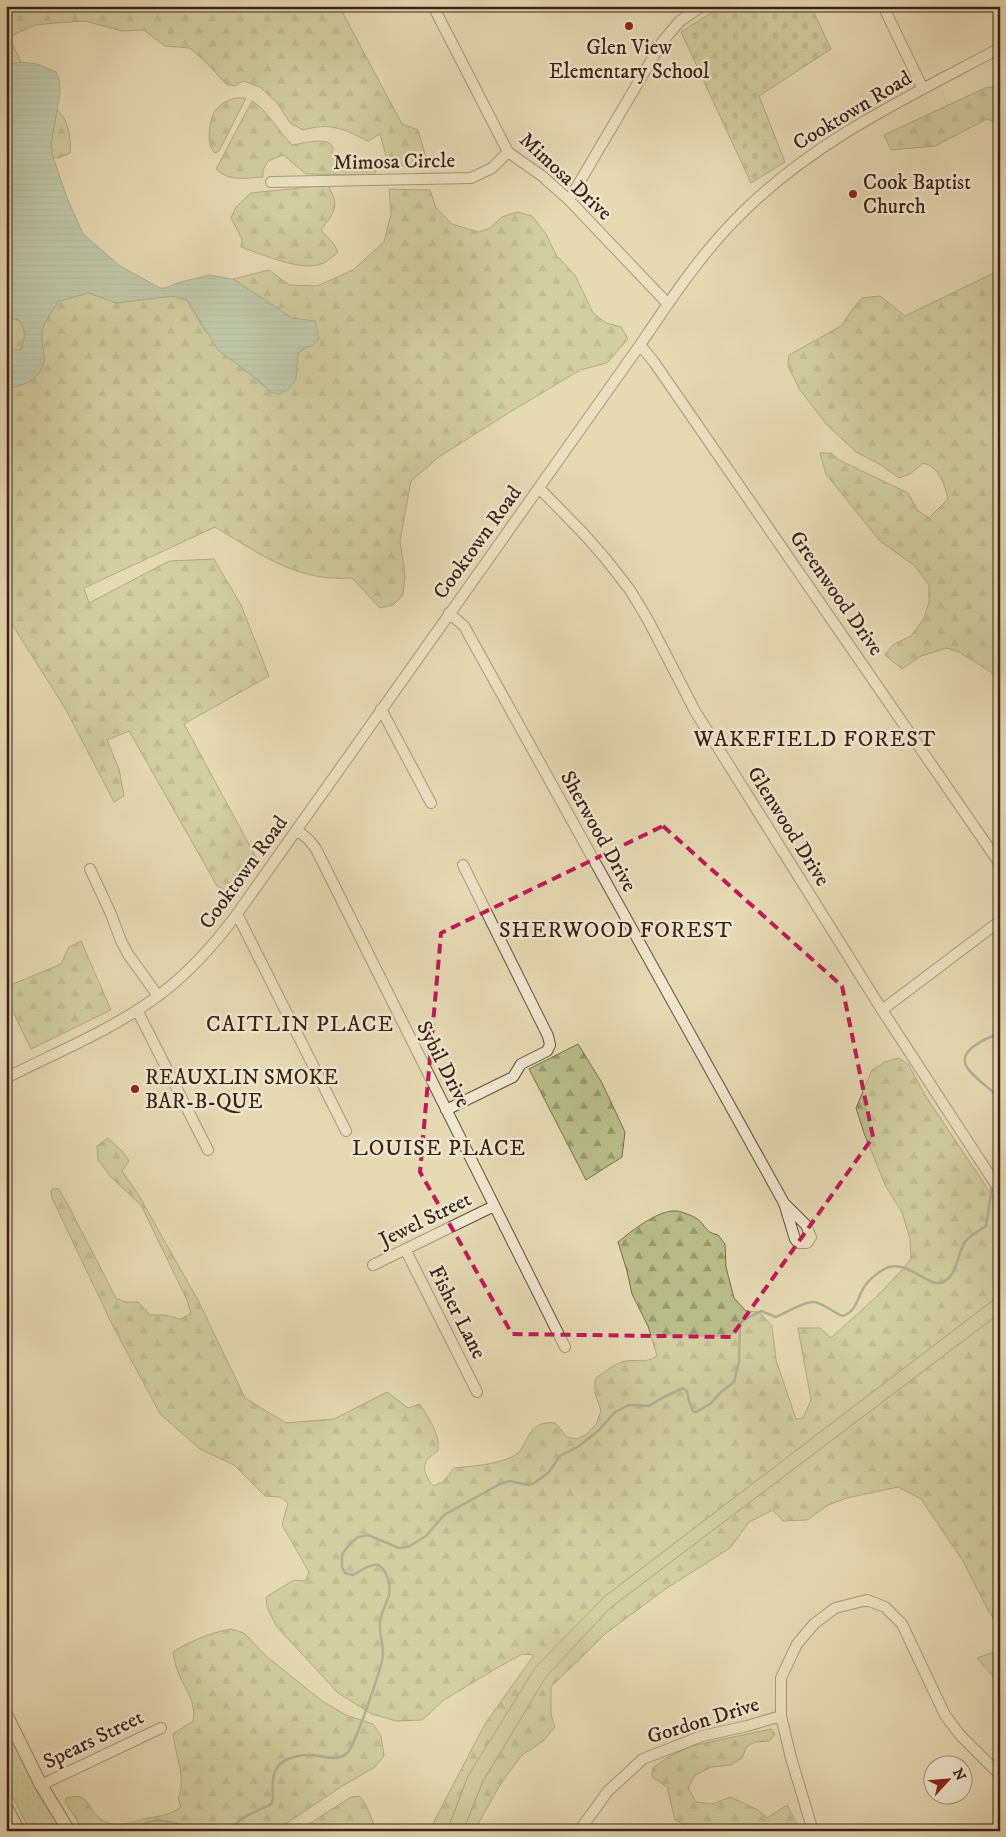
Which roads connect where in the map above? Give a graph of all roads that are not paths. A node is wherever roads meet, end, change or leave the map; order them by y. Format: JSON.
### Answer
{"nodes":[{"id":1,"x":433,"y":6,"type":"edge"},
{"id":2,"x":702,"y":6,"type":"edge"},
{"id":3,"x":883,"y":6,"type":"edge"},
{"id":4,"x":1000,"y":48,"type":"edge"},
{"id":5,"x":923,"y":89,"type":"junction"},
{"id":6,"x":508,"y":152,"type":"junction"},
{"id":7,"x":271,"y":182,"type":"dead end"},
{"id":8,"x":569,"y":200,"type":"junction"},
{"id":9,"x":668,"y":304,"type":"junction"},
{"id":10,"x":640,"y":345,"type":"junction"},
{"id":11,"x":538,"y":488,"type":"junction"},
{"id":12,"x":449,"y":613,"type":"junction"},
{"id":13,"x":381,"y":709,"type":"junction"},
{"id":14,"x":431,"y":803,"type":"dead end"},
{"id":15,"x":297,"y":830,"type":"junction"},
{"id":16,"x":998,"y":857,"type":"edge"},
{"id":17,"x":463,"y":865,"type":"dead end"},
{"id":18,"x":90,"y":869,"type":"dead end"},
{"id":19,"x":238,"y":914,"type":"junction"},
{"id":20,"x":1000,"y":921,"type":"edge"},
{"id":21,"x":158,"y":996,"type":"junction"},
{"id":22,"x":137,"y":1010,"type":"junction"},
{"id":23,"x":882,"y":1010,"type":"junction"},
{"id":24,"x":6,"y":1078,"type":"edge"},
{"id":25,"x":446,"y":1110,"type":"junction"},
{"id":26,"x":346,"y":1131,"type":"dead end"},
{"id":27,"x":208,"y":1150,"type":"dead end"},
{"id":28,"x":1000,"y":1191,"type":"edge"},
{"id":29,"x":784,"y":1203,"type":"dead end"},
{"id":30,"x":494,"y":1206,"type":"junction"},
{"id":31,"x":404,"y":1249,"type":"junction"},
{"id":32,"x":373,"y":1265,"type":"dead end"},
{"id":33,"x":565,"y":1347,"type":"dead end"},
{"id":34,"x":477,"y":1392,"type":"dead end"},
{"id":35,"x":6,"y":1714,"type":"edge"},
{"id":36,"x":781,"y":1716,"type":"junction"},
{"id":37,"x":161,"y":1728,"type":"dead end"},
{"id":38,"x":1000,"y":1775,"type":"edge"},
{"id":39,"x":41,"y":1785,"type":"junction"},
{"id":40,"x":6,"y":1810,"type":"edge"},
{"id":41,"x":16,"y":1831,"type":"edge"},
{"id":42,"x":69,"y":1831,"type":"edge"},
{"id":43,"x":579,"y":1831,"type":"edge"},
{"id":44,"x":813,"y":1831,"type":"edge"}],
"edges":[{"from":1,"to":6,"type":"street","name":"Mimosa Drive"},
{"from":2,"to":8,"type":"street"},
{"from":3,"to":5,"type":"street"},
{"from":4,"to":5,"type":"street","name":"Cooktown Road"},
{"from":5,"to":9,"type":"street","name":"Cooktown Road"},
{"from":6,"to":7,"type":"street","name":"Mimosa Circle"},
{"from":6,"to":8,"type":"street","name":"Mimosa Drive"},
{"from":8,"to":9,"type":"street","name":"Mimosa Drive"},
{"from":9,"to":10,"type":"street","name":"Cooktown Road"},
{"from":10,"to":11,"type":"street","name":"Cooktown Road"},
{"from":10,"to":16,"type":"street","name":"Greenwood Drive"},
{"from":11,"to":12,"type":"street","name":"Cooktown Road"},
{"from":11,"to":23,"type":"street","name":"Glenwood Drive"},
{"from":12,"to":13,"type":"street","name":"Cooktown Road"},
{"from":12,"to":29,"type":"street","name":"Sherwood Drive"},
{"from":13,"to":14,"type":"street"},
{"from":13,"to":15,"type":"street","name":"Cooktown Road"},
{"from":15,"to":19,"type":"street","name":"Cooktown Road"},
{"from":15,"to":25,"type":"street","name":"Sybil Drive"},
{"from":17,"to":25,"type":"street"},
{"from":18,"to":21,"type":"street"},
{"from":19,"to":21,"type":"street","name":"Cooktown Road"},
{"from":19,"to":26,"type":"street"},
{"from":20,"to":23,"type":"street"},
{"from":21,"to":22,"type":"street","name":"Cooktown Road"},
{"from":22,"to":24,"type":"street","name":"Cooktown Road"},
{"from":22,"to":27,"type":"street"},
{"from":23,"to":28,"type":"street","name":"Glenwood Drive"},
{"from":25,"to":30,"type":"street","name":"Sybil Drive"},
{"from":30,"to":31,"type":"street","name":"Jewel Street"},
{"from":30,"to":33,"type":"street","name":"Sybil Drive"},
{"from":31,"to":32,"type":"street","name":"Jewel Street"},
{"from":31,"to":34,"type":"street","name":"Fisher Lane"},
{"from":35,"to":39,"type":"main road"},
{"from":36,"to":38,"type":"street"},
{"from":36,"to":43,"type":"street","name":"Gordon Drive"},
{"from":36,"to":44,"type":"street"},
{"from":37,"to":39,"type":"street","name":"Spears Street"},
{"from":39,"to":42,"type":"main road"},
{"from":40,"to":41,"type":"highway"}]}
